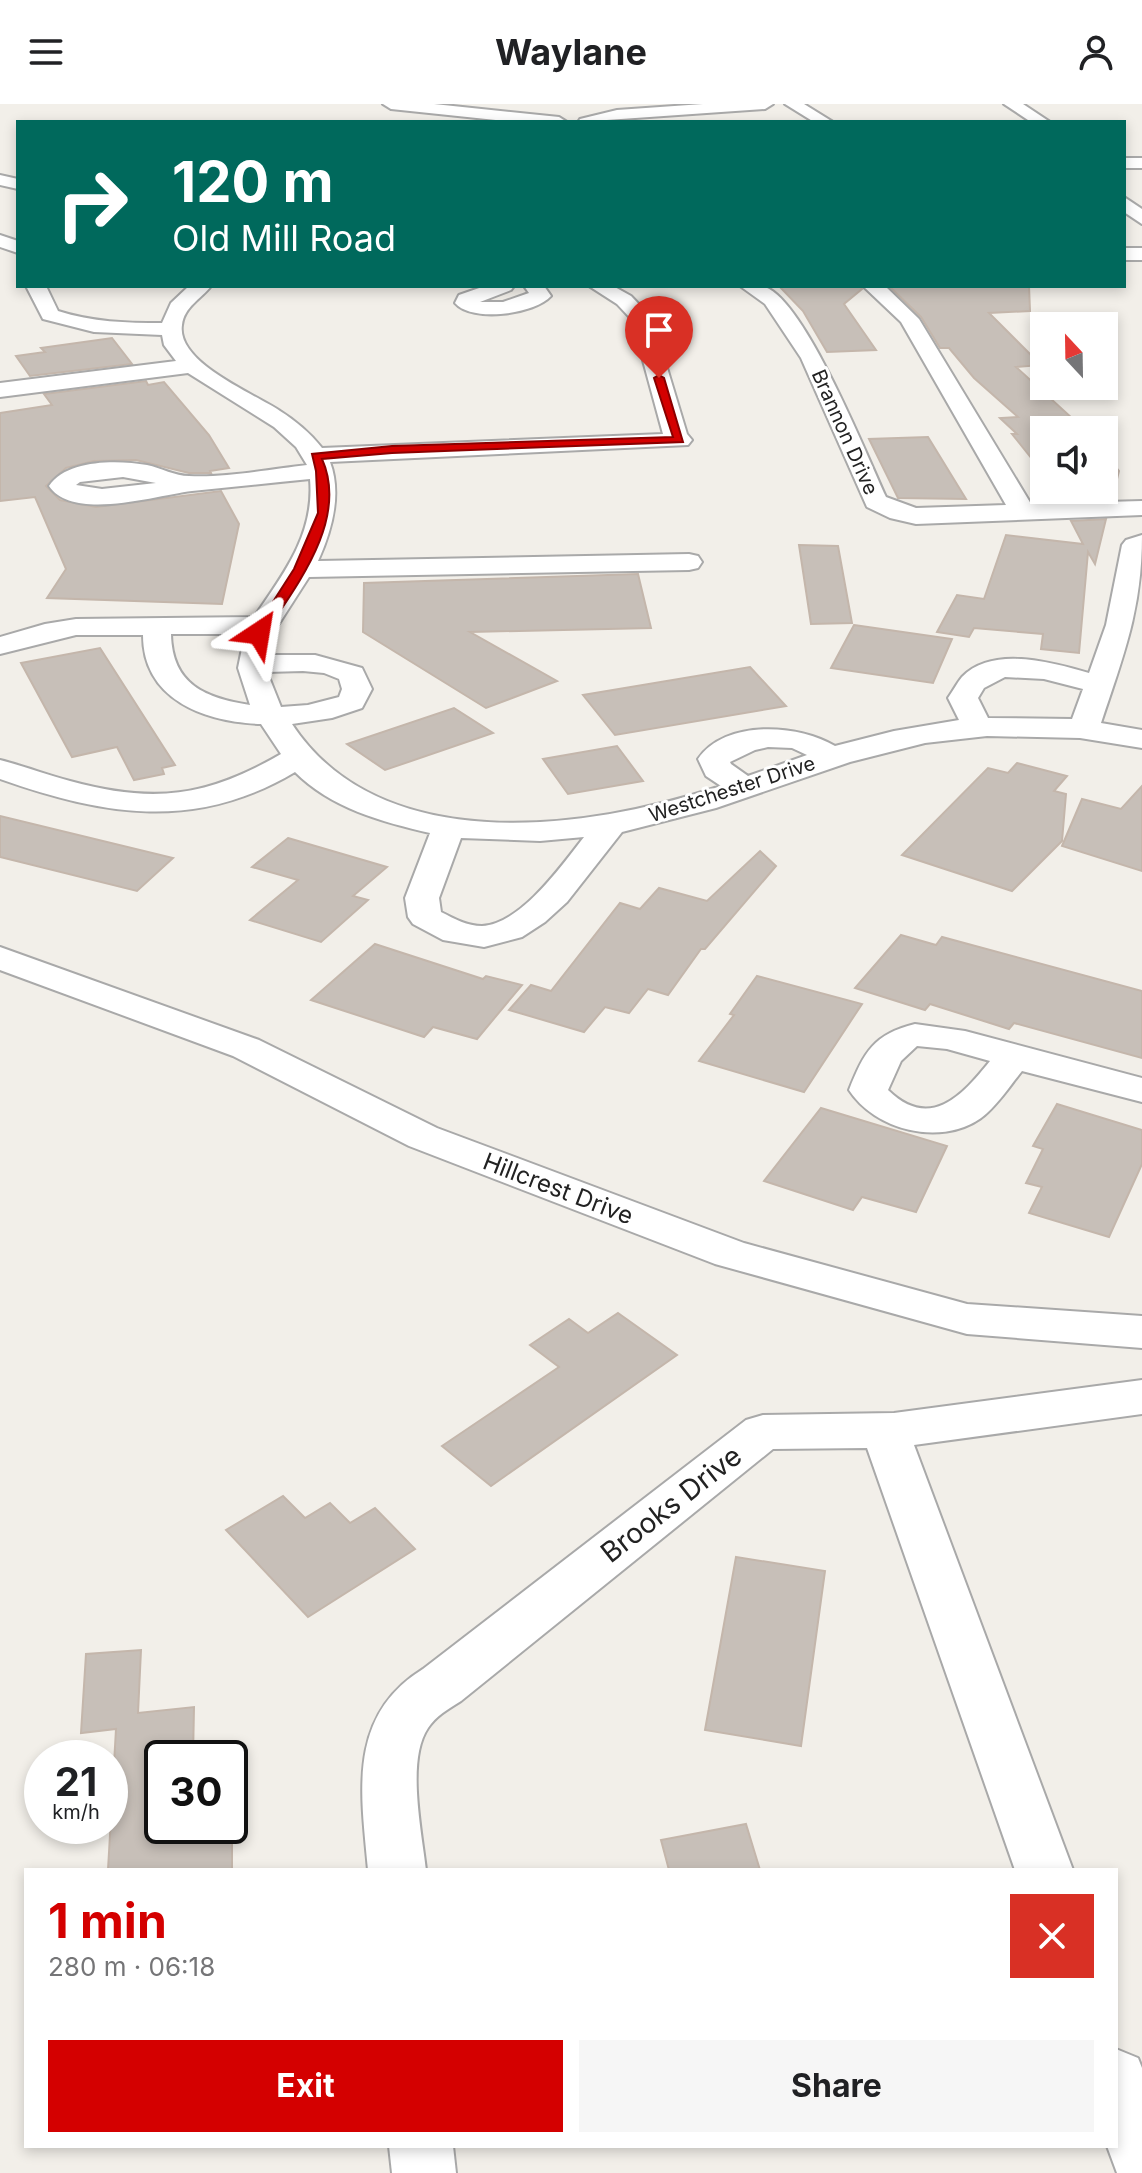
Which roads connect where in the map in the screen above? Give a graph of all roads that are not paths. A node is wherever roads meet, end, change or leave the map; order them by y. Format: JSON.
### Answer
{"nodes":[{"id":1,"x":391,"y":104,"type":"edge"},
{"id":2,"x":765,"y":104,"type":"edge"},
{"id":3,"x":793,"y":104,"type":"edge"},
{"id":4,"x":1012,"y":104,"type":"edge"},
{"id":5,"x":410,"y":105,"type":"edge"},
{"id":6,"x":641,"y":114,"type":"junction"},
{"id":7,"x":541,"y":120,"type":"edge"},
{"id":8,"x":600,"y":120,"type":"edge"},
{"id":9,"x":664,"y":120,"type":"edge"},
{"id":10,"x":821,"y":120,"type":"edge"},
{"id":11,"x":1039,"y":120,"type":"edge"},
{"id":12,"x":1126,"y":204,"type":"edge"},
{"id":13,"x":1142,"y":219,"type":"edge"},
{"id":14,"x":37,"y":288,"type":"edge"},
{"id":15,"x":199,"y":288,"type":"edge"},
{"id":16,"x":498,"y":288,"type":"edge"},
{"id":17,"x":535,"y":288,"type":"edge"},
{"id":18,"x":603,"y":288,"type":"edge"},
{"id":19,"x":753,"y":288,"type":"edge"},
{"id":20,"x":875,"y":288,"type":"edge"},
{"id":21,"x":170,"y":329,"type":"junction"},
{"id":22,"x":190,"y":366,"type":"junction"},
{"id":23,"x":2,"y":391,"type":"edge"},
{"id":24,"x":318,"y":464,"type":"junction"},
{"id":25,"x":187,"y":484,"type":"dead end"},
{"id":26,"x":1142,"y":508,"type":"edge"},
{"id":27,"x":1022,"y":511,"type":"junction"},
{"id":28,"x":1142,"y":543,"type":"edge"},
{"id":29,"x":689,"y":562,"type":"dead end"},
{"id":30,"x":300,"y":569,"type":"junction"},
{"id":31,"x":1135,"y":585,"type":"edge"},
{"id":32,"x":264,"y":625,"type":"junction"},
{"id":33,"x":157,"y":627,"type":"junction"},
{"id":34,"x":0,"y":646,"type":"edge"},
{"id":35,"x":252,"y":664,"type":"junction"},
{"id":36,"x":1099,"y":684,"type":"junction"},
{"id":37,"x":274,"y":717,"type":"junction"},
{"id":38,"x":979,"y":729,"type":"junction"},
{"id":39,"x":1084,"y":729,"type":"junction"},
{"id":40,"x":1142,"y":739,"type":"edge"},
{"id":41,"x":300,"y":756,"type":"junction"},
{"id":42,"x":830,"y":756,"type":"junction"},
{"id":43,"x":0,"y":769,"type":"edge"},
{"id":44,"x":743,"y":787,"type":"junction"},
{"id":45,"x":612,"y":823,"type":"junction"},
{"id":46,"x":449,"y":827,"type":"junction"},
{"id":47,"x":0,"y":958,"type":"edge"},
{"id":48,"x":1013,"y":1057,"type":"dead end"},
{"id":49,"x":1142,"y":1090,"type":"edge"},
{"id":50,"x":1142,"y":1332,"type":"edge"},
{"id":51,"x":1142,"y":1397,"type":"edge"},
{"id":52,"x":885,"y":1431,"type":"junction"},
{"id":53,"x":397,"y":1868,"type":"edge"},
{"id":54,"x":1043,"y":1868,"type":"edge"},
{"id":55,"x":1118,"y":2086,"type":"edge"},
{"id":56,"x":421,"y":2148,"type":"edge"},
{"id":57,"x":1142,"y":2156,"type":"edge"},
{"id":58,"x":424,"y":2173,"type":"edge"}],
"edges":[{"from":1,"to":5,"type":"street"},
{"from":2,"to":6,"type":"street"},
{"from":3,"to":10,"type":"street"},
{"from":4,"to":11,"type":"street"},
{"from":5,"to":7,"type":"street"},
{"from":6,"to":8,"type":"street"},
{"from":6,"to":9,"type":"street"},
{"from":12,"to":13,"type":"street"},
{"from":14,"to":21,"type":"street"},
{"from":15,"to":21,"type":"street"},
{"from":16,"to":17,"type":"street"},
{"from":18,"to":24,"type":"street"},
{"from":19,"to":27,"type":"street","name":"Brannon Drive"},
{"from":20,"to":27,"type":"street"},
{"from":21,"to":22,"type":"street"},
{"from":22,"to":23,"type":"street"},
{"from":22,"to":24,"type":"street"},
{"from":24,"to":25,"type":"street"},
{"from":24,"to":30,"type":"street"},
{"from":26,"to":27,"type":"street","name":"Brannon Drive"},
{"from":28,"to":31,"type":"street"},
{"from":29,"to":30,"type":"street"},
{"from":30,"to":32,"type":"street"},
{"from":31,"to":36,"type":"street"},
{"from":32,"to":33,"type":"street"},
{"from":32,"to":35,"type":"street"},
{"from":33,"to":34,"type":"street"},
{"from":33,"to":37,"type":"street"},
{"from":35,"to":37,"type":"street","name":"Westchester Drive"},
{"from":35,"to":37,"type":"street"},
{"from":36,"to":38,"type":"street"},
{"from":36,"to":39,"type":"street"},
{"from":37,"to":41,"type":"street","name":"Westchester Drive"},
{"from":38,"to":39,"type":"street","name":"Westchester Drive"},
{"from":38,"to":42,"type":"street","name":"Westchester Drive"},
{"from":39,"to":40,"type":"street","name":"Westchester Drive"},
{"from":41,"to":43,"type":"street"},
{"from":41,"to":46,"type":"street","name":"Westchester Drive"},
{"from":42,"to":44,"type":"street","name":"Westchester Drive"},
{"from":42,"to":44,"type":"street"},
{"from":44,"to":45,"type":"street","name":"Westchester Drive"},
{"from":45,"to":46,"type":"street","name":"Westchester Drive"},
{"from":45,"to":46,"type":"street"},
{"from":47,"to":50,"type":"street","name":"Hillcrest Drive"},
{"from":48,"to":49,"type":"street"},
{"from":51,"to":52,"type":"street","name":"Brooks Drive"},
{"from":52,"to":53,"type":"street","name":"Brooks Drive"},
{"from":52,"to":54,"type":"street"},
{"from":55,"to":57,"type":"street"},
{"from":56,"to":58,"type":"street"}]}
